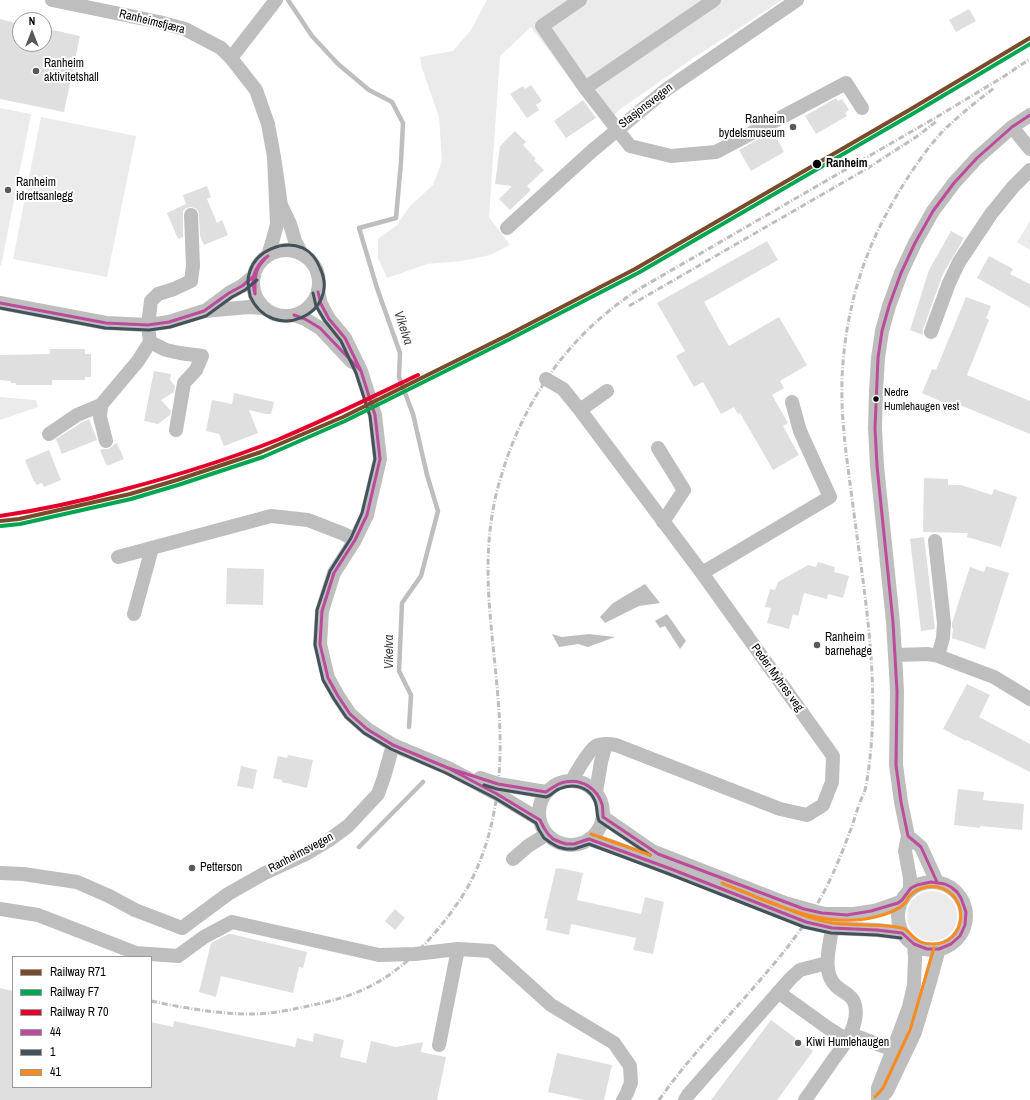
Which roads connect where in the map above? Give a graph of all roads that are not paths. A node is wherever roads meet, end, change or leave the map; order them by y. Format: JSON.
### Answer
{"nodes":[{"id":1,"x":52,"y":0,"type":"edge"},
{"id":2,"x":276,"y":0,"type":"edge"},
{"id":3,"x":580,"y":0,"type":"edge"},
{"id":4,"x":714,"y":0,"type":"edge"},
{"id":5,"x":797,"y":0,"type":"edge"},
{"id":6,"x":231,"y":58,"type":"junction"},
{"id":7,"x":585,"y":88,"type":"junction"},
{"id":8,"x":862,"y":108,"type":"dead end"},
{"id":9,"x":1030,"y":115,"type":"edge"},
{"id":10,"x":1012,"y":127,"type":"junction"},
{"id":11,"x":616,"y":130,"type":"junction"},
{"id":12,"x":1030,"y":149,"type":"edge"},
{"id":13,"x":274,"y":156,"type":"junction"},
{"id":14,"x":1030,"y":170,"type":"edge"},
{"id":15,"x":191,"y":215,"type":"dead end"},
{"id":16,"x":507,"y":228,"type":"dead end"},
{"id":17,"x":302,"y":254,"type":"junction"},
{"id":18,"x":268,"y":255,"type":"junction"},
{"id":19,"x":254,"y":276,"type":"junction"},
{"id":20,"x":318,"y":292,"type":"junction"},
{"id":21,"x":0,"y":303,"type":"edge"},
{"id":22,"x":264,"y":308,"type":"junction"},
{"id":23,"x":204,"y":311,"type":"junction"},
{"id":24,"x":294,"y":315,"type":"junction"},
{"id":25,"x":148,"y":325,"type":"junction"},
{"id":26,"x":931,"y":332,"type":"dead end"},
{"id":27,"x":150,"y":342,"type":"junction"},
{"id":28,"x":361,"y":371,"type":"junction"},
{"id":29,"x":546,"y":378,"type":"dead end"},
{"id":30,"x":607,"y":391,"type":"dead end"},
{"id":31,"x":792,"y":402,"type":"dead end"},
{"id":32,"x":101,"y":405,"type":"junction"},
{"id":33,"x":580,"y":410,"type":"junction"},
{"id":34,"x":176,"y":430,"type":"dead end"},
{"id":35,"x":48,"y":434,"type":"dead end"},
{"id":36,"x":106,"y":441,"type":"dead end"},
{"id":37,"x":658,"y":448,"type":"dead end"},
{"id":38,"x":663,"y":522,"type":"junction"},
{"id":39,"x":355,"y":540,"type":"junction"},
{"id":40,"x":935,"y":541,"type":"dead end"},
{"id":41,"x":152,"y":548,"type":"junction"},
{"id":42,"x":118,"y":557,"type":"dead end"},
{"id":43,"x":702,"y":573,"type":"junction"},
{"id":44,"x":134,"y":614,"type":"dead end"},
{"id":45,"x":895,"y":655,"type":"junction"},
{"id":46,"x":938,"y":656,"type":"junction"},
{"id":47,"x":1030,"y":699,"type":"edge"},
{"id":48,"x":606,"y":744,"type":"junction"},
{"id":49,"x":396,"y":746,"type":"junction"},
{"id":50,"x":448,"y":768,"type":"junction"},
{"id":51,"x":572,"y":780,"type":"junction"},
{"id":52,"x":546,"y":792,"type":"junction"},
{"id":53,"x":596,"y":792,"type":"junction"},
{"id":54,"x":603,"y":817,"type":"junction"},
{"id":55,"x":540,"y":820,"type":"junction"},
{"id":56,"x":547,"y":834,"type":"junction"},
{"id":57,"x":908,"y":836,"type":"junction"},
{"id":58,"x":589,"y":840,"type":"junction"},
{"id":59,"x":513,"y":859,"type":"dead end"},
{"id":60,"x":0,"y":872,"type":"edge"},
{"id":61,"x":937,"y":882,"type":"junction"},
{"id":62,"x":910,"y":889,"type":"junction"},
{"id":63,"x":900,"y":902,"type":"junction"},
{"id":64,"x":0,"y":909,"type":"edge"},
{"id":65,"x":832,"y":928,"type":"junction"},
{"id":66,"x":902,"y":933,"type":"junction"},
{"id":67,"x":914,"y":945,"type":"junction"},
{"id":68,"x":458,"y":949,"type":"junction"},
{"id":69,"x":939,"y":950,"type":"junction"},
{"id":70,"x":827,"y":963,"type":"junction"},
{"id":71,"x":778,"y":992,"type":"junction"},
{"id":72,"x":849,"y":1037,"type":"junction"},
{"id":73,"x":439,"y":1045,"type":"dead end"},
{"id":74,"x":893,"y":1050,"type":"junction"},
{"id":75,"x":624,"y":1098,"type":"edge"},
{"id":76,"x":685,"y":1100,"type":"edge"},
{"id":77,"x":805,"y":1100,"type":"edge"},
{"id":78,"x":879,"y":1100,"type":"edge"}],
"edges":[{"from":1,"to":6,"type":"street","name":"Ranheimsfjæra"},
{"from":2,"to":6,"type":"street"},
{"from":3,"to":7,"type":"street"},
{"from":4,"to":7,"type":"street"},
{"from":5,"to":11,"type":"street","name":"Stasjonsvegen"},
{"from":6,"to":13,"type":"street","name":"Ranheimsfjæra"},
{"from":7,"to":11,"type":"street"},
{"from":8,"to":11,"type":"street"},
{"from":9,"to":10,"type":"street"},
{"from":10,"to":12,"type":"street"},
{"from":10,"to":45,"type":"street"},
{"from":11,"to":16,"type":"street","name":"Stasjonsvegen"},
{"from":13,"to":17,"type":"street","name":"Ranheimsfjæra"},
{"from":13,"to":18,"type":"street","name":"Ranheimsfjæra"},
{"from":14,"to":26,"type":"street"},
{"from":15,"to":25,"type":"street"},
{"from":17,"to":18,"type":"street"},
{"from":17,"to":20,"type":"street"},
{"from":18,"to":19,"type":"street"},
{"from":19,"to":22,"type":"street"},
{"from":19,"to":23,"type":"street"},
{"from":20,"to":24,"type":"street"},
{"from":20,"to":28,"type":"street"},
{"from":21,"to":25,"type":"street"},
{"from":22,"to":23,"type":"street"},
{"from":22,"to":24,"type":"street"},
{"from":23,"to":25,"type":"street"},
{"from":24,"to":28,"type":"street"},
{"from":25,"to":27,"type":"street"},
{"from":27,"to":32,"type":"street"},
{"from":27,"to":34,"type":"street"},
{"from":28,"to":39,"type":"street"},
{"from":29,"to":33,"type":"street","name":"Peder Myhres veg"},
{"from":30,"to":33,"type":"street"},
{"from":31,"to":43,"type":"street"},
{"from":32,"to":35,"type":"street"},
{"from":32,"to":36,"type":"street"},
{"from":33,"to":38,"type":"street","name":"Peder Myhres veg"},
{"from":37,"to":38,"type":"street"},
{"from":38,"to":43,"type":"street","name":"Peder Myhres veg"},
{"from":39,"to":41,"type":"street"},
{"from":39,"to":49,"type":"street"},
{"from":40,"to":46,"type":"street"},
{"from":41,"to":42,"type":"street"},
{"from":41,"to":44,"type":"street"},
{"from":43,"to":48,"type":"street","name":"Peder Myhres veg"},
{"from":45,"to":46,"type":"street"},
{"from":45,"to":57,"type":"street"},
{"from":46,"to":47,"type":"street"},
{"from":48,"to":51,"type":"street"},
{"from":48,"to":53,"type":"street"},
{"from":49,"to":50,"type":"street"},
{"from":49,"to":60,"type":"street","name":"Ranheimsvegen"},
{"from":50,"to":52,"type":"street"},
{"from":50,"to":55,"type":"street"},
{"from":51,"to":52,"type":"street"},
{"from":51,"to":53,"type":"street"},
{"from":52,"to":55,"type":"street"},
{"from":53,"to":54,"type":"street"},
{"from":54,"to":58,"type":"street"},
{"from":54,"to":63,"type":"street"},
{"from":55,"to":56,"type":"street"},
{"from":56,"to":58,"type":"street"},
{"from":56,"to":59,"type":"street"},
{"from":57,"to":61,"type":"street"},
{"from":57,"to":62,"type":"street"},
{"from":58,"to":65,"type":"street"},
{"from":61,"to":62,"type":"street"},
{"from":61,"to":69,"type":"street"},
{"from":62,"to":63,"type":"street"},
{"from":63,"to":66,"type":"street"},
{"from":64,"to":68,"type":"street"},
{"from":65,"to":66,"type":"street"},
{"from":65,"to":70,"type":"street"},
{"from":66,"to":67,"type":"street"},
{"from":67,"to":69,"type":"street"},
{"from":67,"to":74,"type":"street"},
{"from":68,"to":73,"type":"street"},
{"from":68,"to":75,"type":"street"},
{"from":69,"to":78,"type":"street"},
{"from":70,"to":71,"type":"street"},
{"from":70,"to":72,"type":"street"},
{"from":71,"to":72,"type":"street"},
{"from":71,"to":76,"type":"street"},
{"from":72,"to":74,"type":"street"},
{"from":72,"to":77,"type":"street"},
{"from":74,"to":78,"type":"street"}]}
